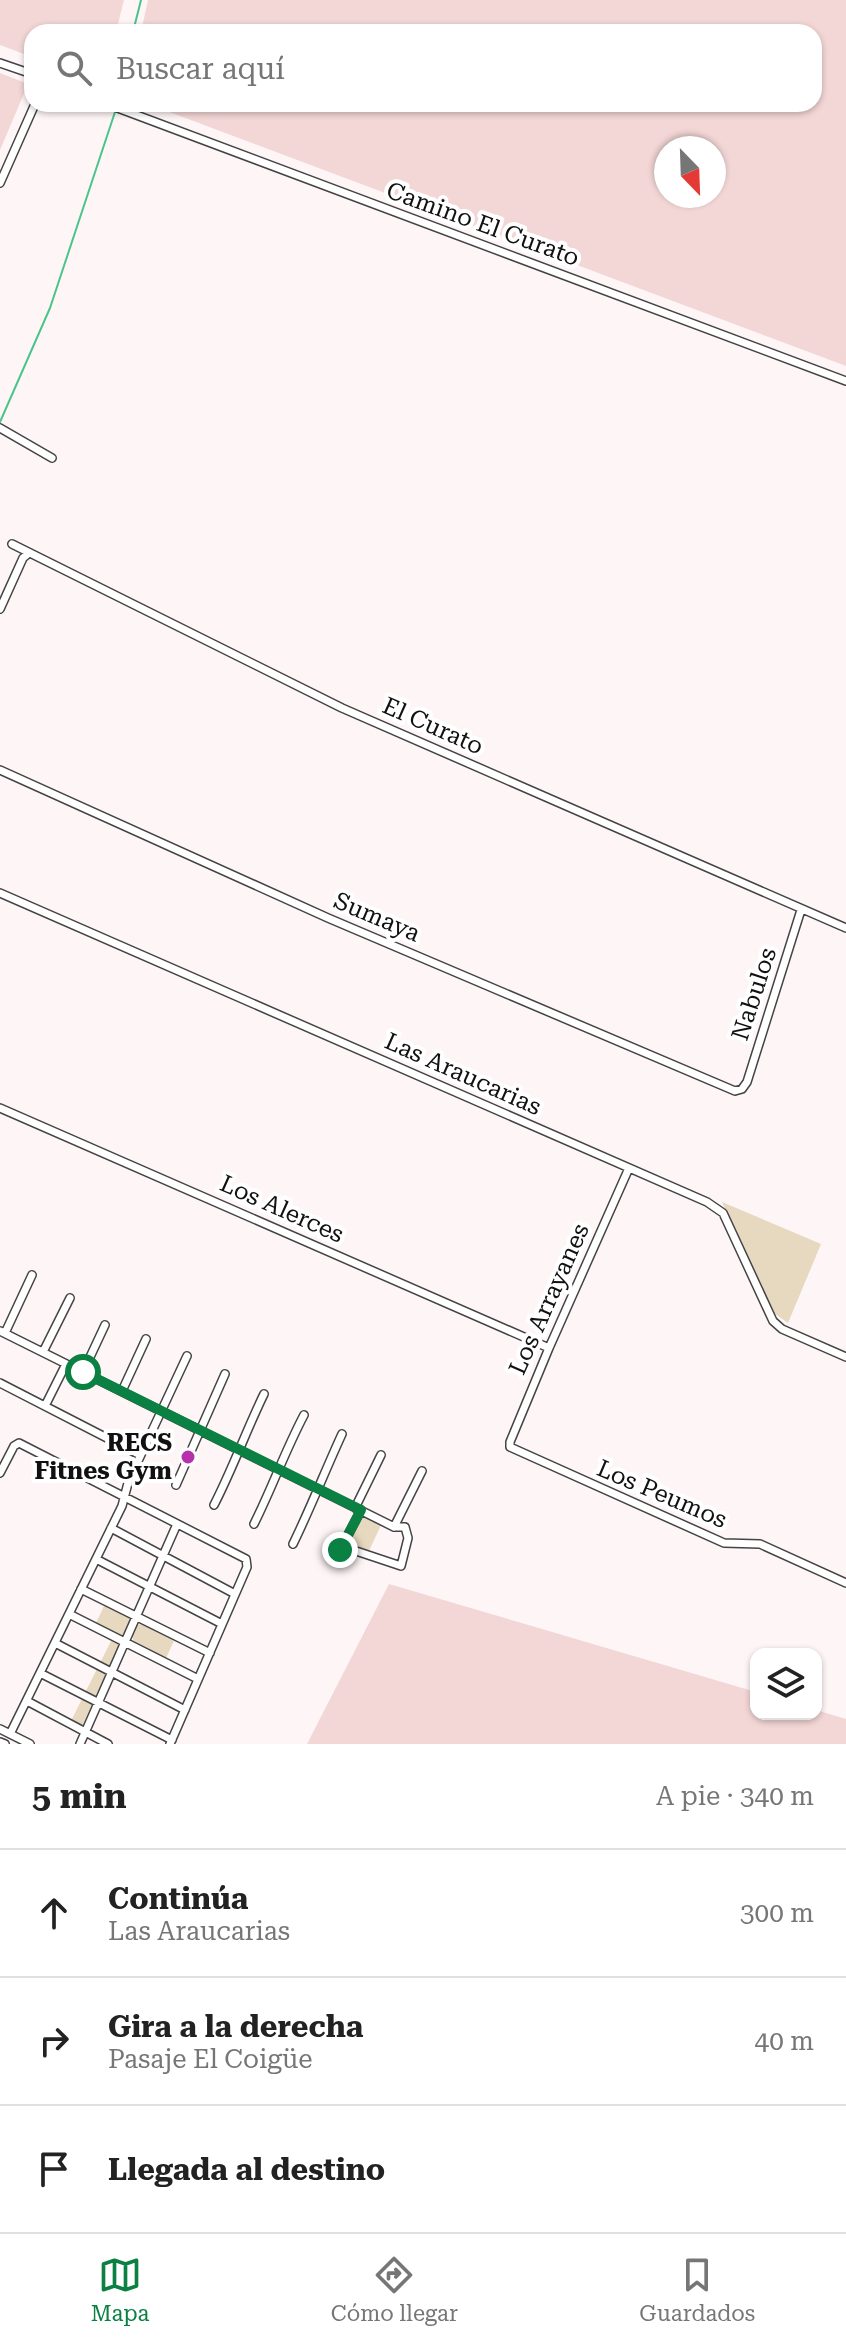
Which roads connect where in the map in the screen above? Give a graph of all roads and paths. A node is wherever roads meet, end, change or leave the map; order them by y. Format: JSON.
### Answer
{"nodes":[{"id":1,"x":0,"y":63,"type":"edge"},
{"id":2,"x":24,"y":71,"type":"edge"},
{"id":3,"x":31,"y":112,"type":"edge"},
{"id":4,"x":127,"y":112,"type":"edge"},
{"id":5,"x":0,"y":183,"type":"edge"},
{"id":6,"x":846,"y":381,"type":"edge"},
{"id":7,"x":1,"y":428,"type":"edge"},
{"id":8,"x":52,"y":458,"type":"dead end"},
{"id":9,"x":12,"y":544,"type":"dead end"},
{"id":10,"x":29,"y":553,"type":"junction"},
{"id":11,"x":0,"y":609,"type":"edge"},
{"id":12,"x":0,"y":770,"type":"edge"},
{"id":13,"x":0,"y":893,"type":"edge"},
{"id":14,"x":801,"y":910,"type":"junction"},
{"id":15,"x":846,"y":928,"type":"edge"},
{"id":16,"x":742,"y":1089,"type":"joint"},
{"id":17,"x":0,"y":1108,"type":"edge"},
{"id":18,"x":629,"y":1168,"type":"junction"},
{"id":19,"x":32,"y":1275,"type":"dead end"},
{"id":20,"x":70,"y":1298,"type":"dead end"},
{"id":21,"x":105,"y":1325,"type":"dead end"},
{"id":22,"x":2,"y":1332,"type":"edge"},
{"id":23,"x":146,"y":1339,"type":"dead end"},
{"id":24,"x":549,"y":1348,"type":"junction"},
{"id":25,"x":43,"y":1352,"type":"junction"},
{"id":26,"x":187,"y":1356,"type":"dead end"},
{"id":27,"x":846,"y":1357,"type":"edge"},
{"id":28,"x":66,"y":1364,"type":"junction"},
{"id":29,"x":83,"y":1372,"type":"junction"},
{"id":30,"x":225,"y":1374,"type":"dead end"},
{"id":31,"x":0,"y":1383,"type":"edge"},
{"id":32,"x":122,"y":1391,"type":"junction"},
{"id":33,"x":264,"y":1394,"type":"dead end"},
{"id":34,"x":45,"y":1406,"type":"junction"},
{"id":35,"x":161,"y":1411,"type":"junction"},
{"id":36,"x":304,"y":1415,"type":"dead end"},
{"id":37,"x":201,"y":1431,"type":"junction"},
{"id":38,"x":342,"y":1434,"type":"dead end"},
{"id":39,"x":510,"y":1447,"type":"joint"},
{"id":40,"x":239,"y":1450,"type":"junction"},
{"id":41,"x":140,"y":1455,"type":"junction"},
{"id":42,"x":381,"y":1455,"type":"dead end"},
{"id":43,"x":278,"y":1469,"type":"junction"},
{"id":44,"x":422,"y":1471,"type":"dead end"},
{"id":45,"x":0,"y":1473,"type":"edge"},
{"id":46,"x":176,"y":1485,"type":"dead end"},
{"id":47,"x":318,"y":1489,"type":"junction"},
{"id":48,"x":125,"y":1498,"type":"junction"},
{"id":49,"x":214,"y":1505,"type":"dead end"},
{"id":50,"x":358,"y":1509,"type":"junction"},
{"id":51,"x":177,"y":1524,"type":"junction"},
{"id":52,"x":254,"y":1524,"type":"dead end"},
{"id":53,"x":394,"y":1527,"type":"junction"},
{"id":54,"x":111,"y":1528,"type":"junction"},
{"id":55,"x":293,"y":1544,"type":"dead end"},
{"id":56,"x":344,"y":1547,"type":"junction"},
{"id":57,"x":163,"y":1556,"type":"junction"},
{"id":58,"x":336,"y":1558,"type":"dead end"},
{"id":59,"x":96,"y":1559,"type":"junction"},
{"id":60,"x":846,"y":1583,"type":"edge"},
{"id":61,"x":149,"y":1586,"type":"junction"},
{"id":62,"x":81,"y":1589,"type":"junction"},
{"id":63,"x":235,"y":1594,"type":"junction"},
{"id":64,"x":69,"y":1614,"type":"junction"},
{"id":65,"x":136,"y":1616,"type":"junction"},
{"id":66,"x":222,"y":1624,"type":"junction"},
{"id":67,"x":125,"y":1642,"type":"junction"},
{"id":68,"x":55,"y":1643,"type":"junction"},
{"id":69,"x":210,"y":1653,"type":"junction"},
{"id":70,"x":112,"y":1672,"type":"junction"},
{"id":71,"x":40,"y":1673,"type":"junction"},
{"id":72,"x":198,"y":1679,"type":"junction"},
{"id":73,"x":27,"y":1701,"type":"junction"},
{"id":74,"x":98,"y":1703,"type":"junction"},
{"id":75,"x":185,"y":1710,"type":"junction"},
{"id":76,"x":0,"y":1729,"type":"edge"},
{"id":77,"x":85,"y":1732,"type":"junction"},
{"id":78,"x":10,"y":1734,"type":"junction"},
{"id":79,"x":171,"y":1742,"type":"edge"},
{"id":80,"x":30,"y":1744,"type":"edge"},
{"id":81,"x":80,"y":1744,"type":"edge"},
{"id":82,"x":108,"y":1744,"type":"edge"}],
"edges":[{"from":1,"to":2,"type":"street"},
{"from":3,"to":5,"type":"street"},
{"from":4,"to":6,"type":"street","name":"Camino El Curato"},
{"from":7,"to":8,"type":"street"},
{"from":9,"to":10,"type":"street","name":"El Curato"},
{"from":10,"to":11,"type":"street"},
{"from":10,"to":14,"type":"street","name":"El Curato"},
{"from":12,"to":16,"type":"street","name":"Sumaya"},
{"from":13,"to":18,"type":"street","name":"Las Araucarias"},
{"from":14,"to":15,"type":"street","name":"El Curato"},
{"from":14,"to":16,"type":"street","name":"Nabulos"},
{"from":17,"to":24,"type":"street","name":"Los Alerces"},
{"from":18,"to":24,"type":"street","name":"Los Arrayanes"},
{"from":18,"to":27,"type":"street","name":"Las Araucarias"},
{"from":19,"to":22,"type":"street"},
{"from":20,"to":25,"type":"street"},
{"from":21,"to":29,"type":"street"},
{"from":22,"to":25,"type":"street"},
{"from":23,"to":32,"type":"street"},
{"from":24,"to":39,"type":"street","name":"Los Arrayanes"},
{"from":25,"to":28,"type":"street"},
{"from":26,"to":35,"type":"street"},
{"from":28,"to":29,"type":"street"},
{"from":28,"to":34,"type":"street"},
{"from":29,"to":32,"type":"street"},
{"from":30,"to":37,"type":"street"},
{"from":31,"to":34,"type":"street"},
{"from":32,"to":35,"type":"street"},
{"from":33,"to":40,"type":"street"},
{"from":34,"to":41,"type":"street"},
{"from":35,"to":37,"type":"street"},
{"from":35,"to":41,"type":"street"},
{"from":36,"to":43,"type":"street"},
{"from":37,"to":40,"type":"street"},
{"from":37,"to":46,"type":"street"},
{"from":38,"to":47,"type":"street"},
{"from":39,"to":60,"type":"street","name":"Los Peumos"},
{"from":40,"to":43,"type":"street"},
{"from":40,"to":49,"type":"street"},
{"from":41,"to":48,"type":"street"},
{"from":42,"to":50,"type":"street"},
{"from":43,"to":47,"type":"street"},
{"from":43,"to":52,"type":"street"},
{"from":44,"to":53,"type":"street"},
{"from":45,"to":48,"type":"street"},
{"from":47,"to":50,"type":"street"},
{"from":47,"to":55,"type":"street"},
{"from":48,"to":51,"type":"street"},
{"from":48,"to":54,"type":"street"},
{"from":50,"to":53,"type":"street"},
{"from":50,"to":56,"type":"street"},
{"from":51,"to":57,"type":"street"},
{"from":51,"to":63,"type":"street"},
{"from":53,"to":56,"type":"street"},
{"from":54,"to":57,"type":"street"},
{"from":54,"to":59,"type":"street"},
{"from":56,"to":58,"type":"street"},
{"from":57,"to":61,"type":"street"},
{"from":57,"to":63,"type":"street"},
{"from":59,"to":61,"type":"street"},
{"from":59,"to":62,"type":"street"},
{"from":61,"to":65,"type":"street"},
{"from":61,"to":66,"type":"street"},
{"from":62,"to":64,"type":"street"},
{"from":62,"to":65,"type":"street"},
{"from":63,"to":66,"type":"street"},
{"from":64,"to":67,"type":"street"},
{"from":64,"to":68,"type":"street"},
{"from":65,"to":67,"type":"street"},
{"from":65,"to":69,"type":"street"},
{"from":66,"to":69,"type":"street"},
{"from":67,"to":70,"type":"street"},
{"from":67,"to":72,"type":"street"},
{"from":68,"to":70,"type":"street"},
{"from":68,"to":71,"type":"street"},
{"from":69,"to":72,"type":"street"},
{"from":70,"to":74,"type":"street"},
{"from":70,"to":75,"type":"street"},
{"from":71,"to":73,"type":"street"},
{"from":71,"to":74,"type":"street"},
{"from":72,"to":75,"type":"street"},
{"from":73,"to":77,"type":"street"},
{"from":73,"to":78,"type":"street"},
{"from":74,"to":77,"type":"street"},
{"from":74,"to":79,"type":"street"},
{"from":75,"to":79,"type":"street"},
{"from":76,"to":78,"type":"street"},
{"from":77,"to":81,"type":"street"},
{"from":77,"to":82,"type":"street"},
{"from":78,"to":80,"type":"street"}]}
